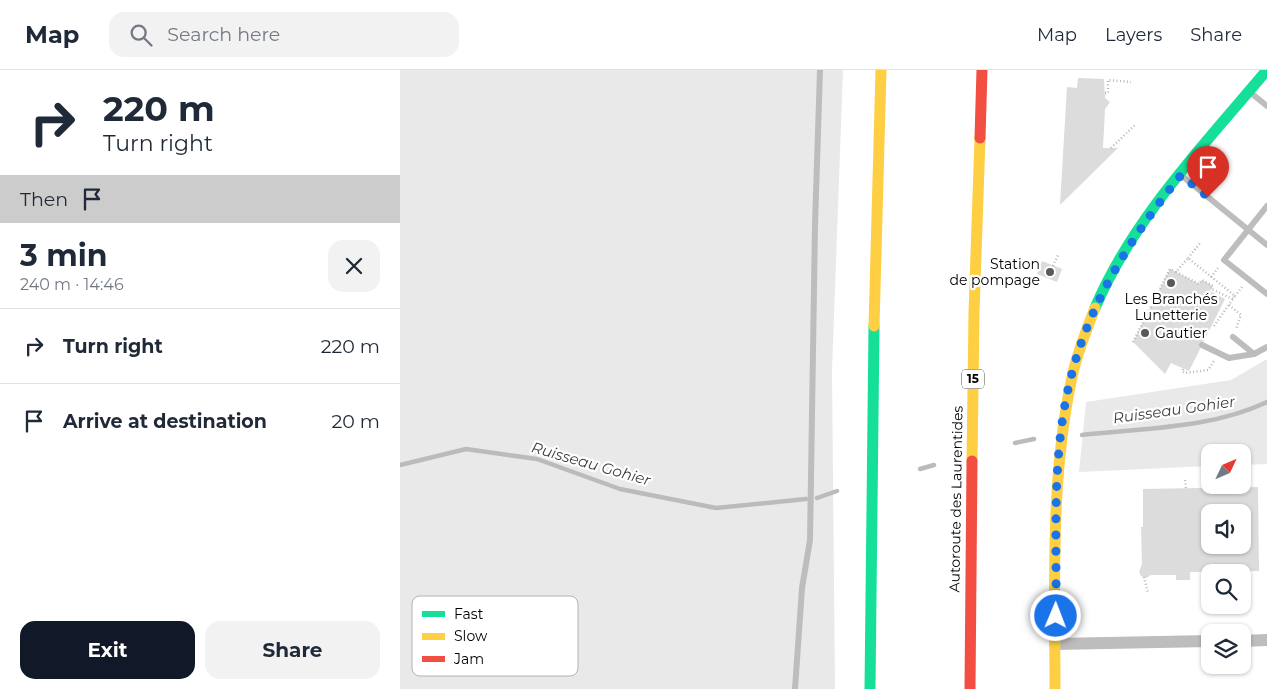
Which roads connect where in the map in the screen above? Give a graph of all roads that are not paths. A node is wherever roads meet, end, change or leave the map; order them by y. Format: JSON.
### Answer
{"nodes":[{"id":1,"x":820,"y":70,"type":"edge"},
{"id":2,"x":881,"y":70,"type":"edge"},
{"id":3,"x":982,"y":70,"type":"edge"},
{"id":4,"x":1267,"y":70,"type":"edge"},
{"id":5,"x":1249,"y":92,"type":"junction"},
{"id":6,"x":1267,"y":106,"type":"edge"},
{"id":7,"x":1181,"y":175,"type":"junction"},
{"id":8,"x":1267,"y":206,"type":"edge"},
{"id":9,"x":1248,"y":229,"type":"junction"},
{"id":10,"x":1267,"y":245,"type":"edge"},
{"id":11,"x":1267,"y":294,"type":"edge"},
{"id":12,"x":1234,"y":337,"type":"road end"},
{"id":13,"x":1202,"y":345,"type":"dead end"},
{"id":14,"x":1267,"y":347,"type":"edge"},
{"id":15,"x":1254,"y":354,"type":"junction"},
{"id":16,"x":1267,"y":640,"type":"edge"},
{"id":17,"x":1201,"y":641,"type":"edge"},
{"id":18,"x":1251,"y":641,"type":"edge"},
{"id":19,"x":1056,"y":644,"type":"junction"},
{"id":20,"x":795,"y":689,"type":"edge"},
{"id":21,"x":870,"y":689,"type":"edge"},
{"id":22,"x":970,"y":689,"type":"edge"},
{"id":23,"x":1055,"y":689,"type":"edge"}],
"edges":[{"from":1,"to":20,"type":"lane"},
{"from":2,"to":21,"type":"main road"},
{"from":3,"to":22,"type":"main road","name":"Autoroute des Laurentides","number":"15"},
{"from":4,"to":5,"type":"main road"},
{"from":5,"to":6,"type":"lane"},
{"from":5,"to":7,"type":"main road"},
{"from":7,"to":9,"type":"lane"},
{"from":7,"to":19,"type":"main road"},
{"from":8,"to":9,"type":"lane"},
{"from":9,"to":10,"type":"lane"},
{"from":9,"to":11,"type":"lane"},
{"from":12,"to":15,"type":"lane"},
{"from":13,"to":15,"type":"lane"},
{"from":14,"to":15,"type":"lane"},
{"from":16,"to":18,"type":"street"},
{"from":17,"to":19,"type":"street"},
{"from":19,"to":23,"type":"main road"}]}
